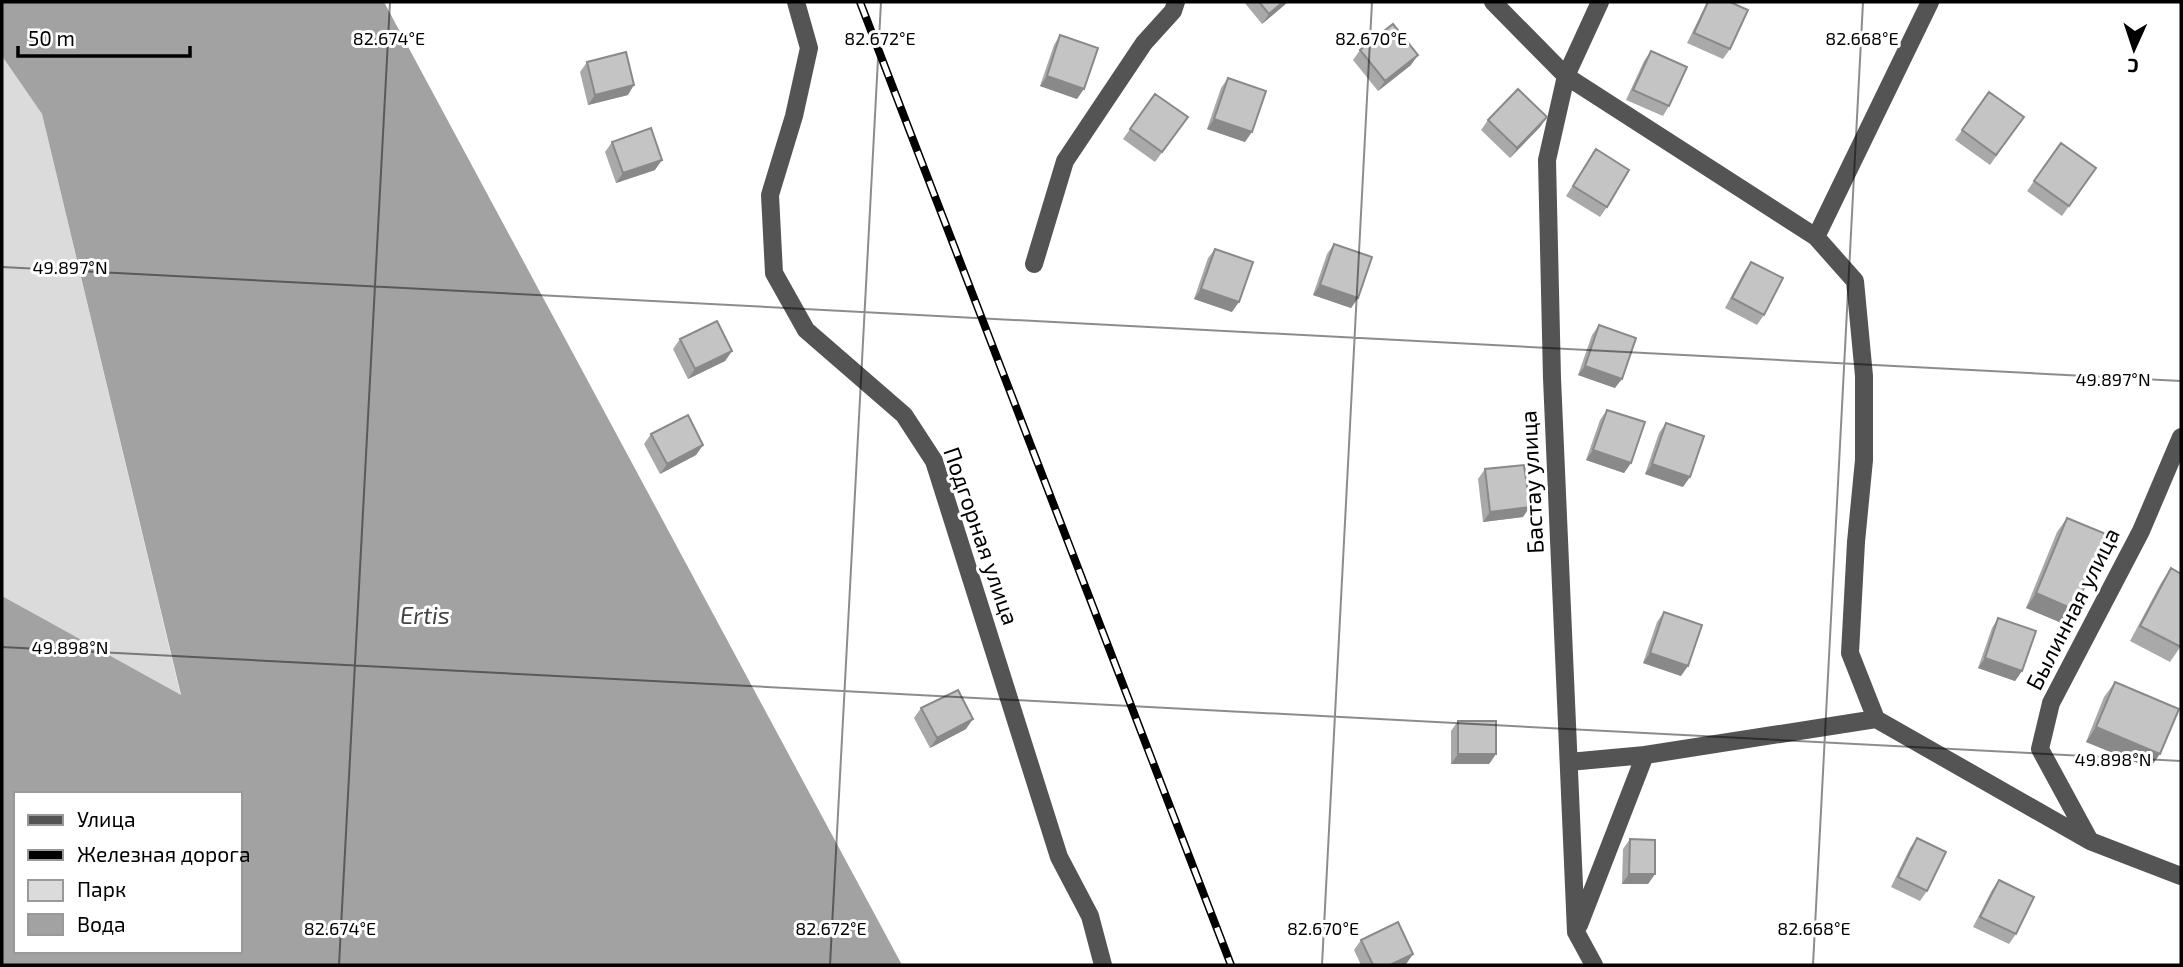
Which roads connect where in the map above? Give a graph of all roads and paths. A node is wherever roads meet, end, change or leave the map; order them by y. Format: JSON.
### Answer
{"nodes":[{"id":1,"x":796,"y":2,"type":"edge"},
{"id":2,"x":1176,"y":2,"type":"edge"},
{"id":3,"x":1493,"y":2,"type":"edge"},
{"id":4,"x":1601,"y":2,"type":"edge"},
{"id":5,"x":1930,"y":2,"type":"edge"},
{"id":6,"x":1566,"y":76,"type":"junction"},
{"id":7,"x":1816,"y":237,"type":"junction"},
{"id":8,"x":1034,"y":264,"type":"dead end"},
{"id":9,"x":2181,"y":437,"type":"edge"},
{"id":10,"x":1876,"y":719,"type":"junction"},
{"id":11,"x":1645,"y":755,"type":"junction"},
{"id":12,"x":1569,"y":762,"type":"junction"},
{"id":13,"x":2090,"y":841,"type":"junction"},
{"id":14,"x":2181,"y":877,"type":"edge"},
{"id":15,"x":1576,"y":932,"type":"junction"},
{"id":16,"x":1103,"y":965,"type":"edge"},
{"id":17,"x":1594,"y":965,"type":"edge"}],
"edges":[{"from":1,"to":16,"type":"street","name":"Подгорная улица"},
{"from":2,"to":8,"type":"street"},
{"from":3,"to":6,"type":"street"},
{"from":4,"to":6,"type":"street","name":"Бастау улица"},
{"from":5,"to":7,"type":"street"},
{"from":6,"to":7,"type":"street"},
{"from":6,"to":12,"type":"street","name":"Бастау улица"},
{"from":7,"to":10,"type":"street"},
{"from":9,"to":13,"type":"street","name":"Былинная улица"},
{"from":10,"to":11,"type":"street"},
{"from":10,"to":13,"type":"street"},
{"from":11,"to":12,"type":"street"},
{"from":11,"to":15,"type":"street"},
{"from":12,"to":15,"type":"street","name":"Бастау улица"},
{"from":13,"to":14,"type":"street"},
{"from":15,"to":17,"type":"street","name":"Бастау улица"}]}
